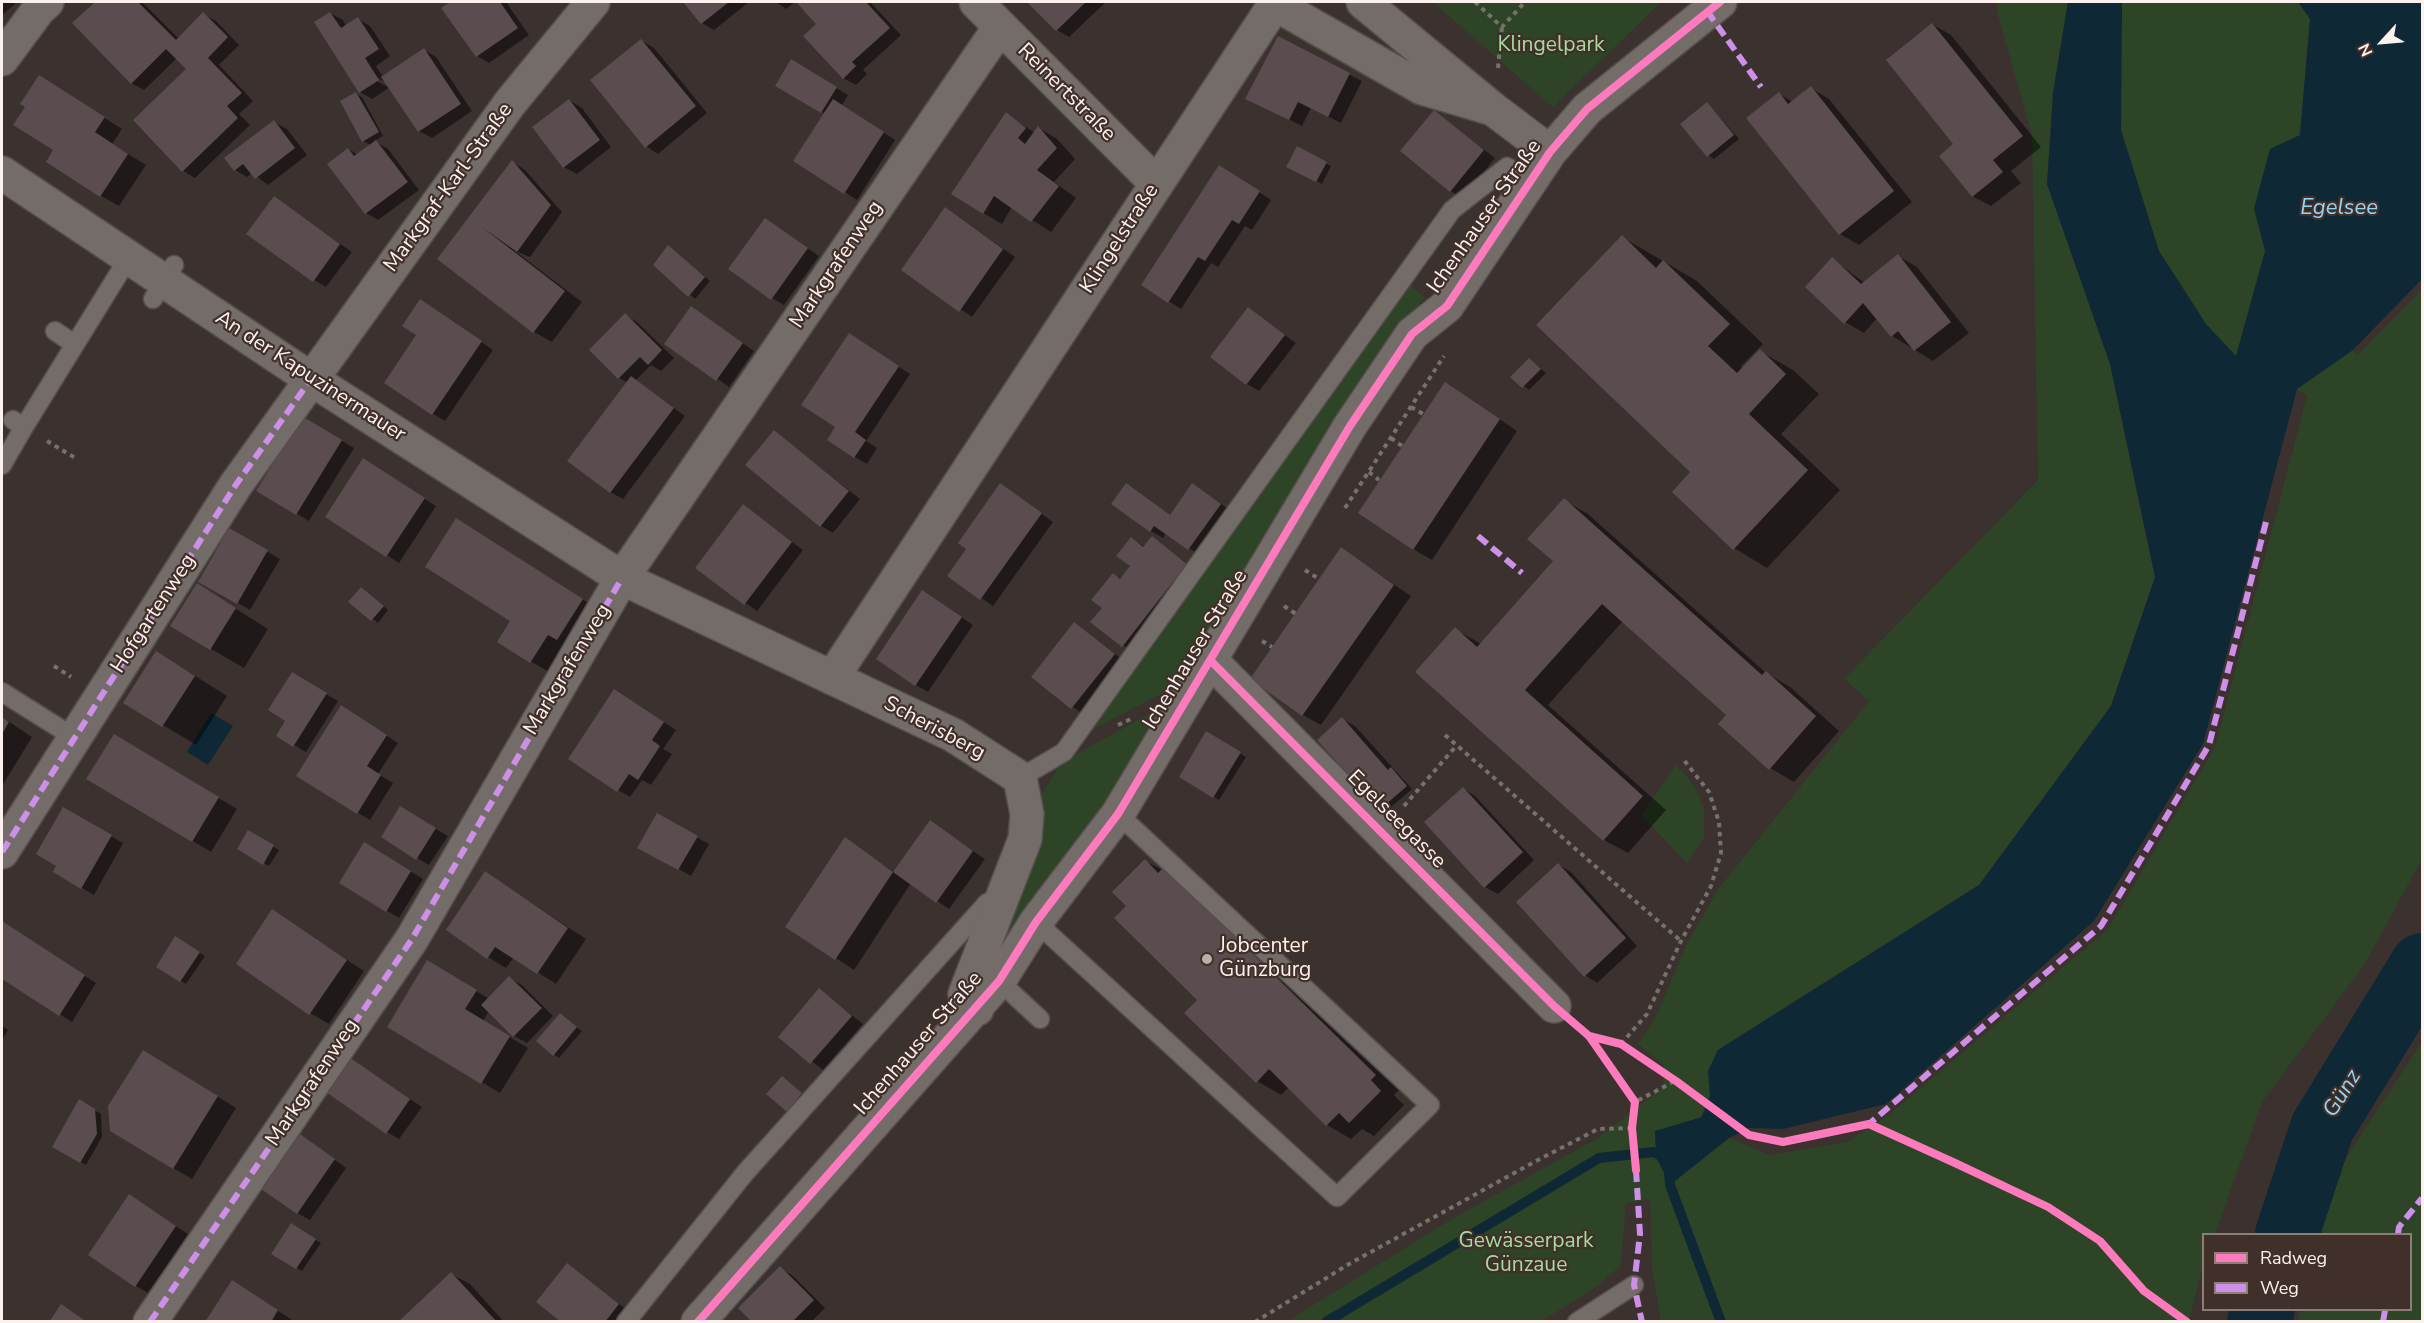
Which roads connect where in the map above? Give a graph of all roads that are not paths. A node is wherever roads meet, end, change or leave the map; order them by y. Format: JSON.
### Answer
{"nodes":[{"id":1,"x":47,"y":2,"type":"edge"},
{"id":2,"x":592,"y":2,"type":"edge"},
{"id":3,"x":976,"y":2,"type":"edge"},
{"id":4,"x":1363,"y":2,"type":"edge"},
{"id":5,"x":1720,"y":2,"type":"edge"},
{"id":6,"x":1000,"y":27,"type":"junction"},
{"id":7,"x":2,"y":59,"type":"edge"},
{"id":8,"x":1493,"y":109,"type":"junction"},
{"id":9,"x":1550,"y":152,"type":"junction"},
{"id":10,"x":2,"y":173,"type":"edge"},
{"id":11,"x":1530,"y":180,"type":"junction"},
{"id":12,"x":1156,"y":184,"type":"junction"},
{"id":13,"x":129,"y":257,"type":"junction"},
{"id":14,"x":55,"y":331,"type":"dead end"},
{"id":15,"x":74,"y":344,"type":"junction"},
{"id":16,"x":311,"y":379,"type":"junction"},
{"id":17,"x":2,"y":465,"type":"edge"},
{"id":18,"x":622,"y":578,"type":"junction"},
{"id":19,"x":1211,"y":661,"type":"junction"},
{"id":20,"x":832,"y":678,"type":"junction"},
{"id":21,"x":2,"y":692,"type":"edge"},
{"id":22,"x":75,"y":738,"type":"junction"},
{"id":23,"x":1020,"y":778,"type":"junction"},
{"id":24,"x":1118,"y":814,"type":"junction"},
{"id":25,"x":2,"y":852,"type":"edge"},
{"id":26,"x":1002,"y":895,"type":"junction"},
{"id":27,"x":1036,"y":922,"type":"junction"},
{"id":28,"x":999,"y":981,"type":"junction"},
{"id":29,"x":1554,"y":1006,"type":"dead end"},
{"id":30,"x":977,"y":1009,"type":"junction"},
{"id":31,"x":1040,"y":1019,"type":"dead end"},
{"id":32,"x":1634,"y":1285,"type":"dead end"},
{"id":33,"x":150,"y":1322,"type":"edge"},
{"id":34,"x":626,"y":1322,"type":"edge"},
{"id":35,"x":698,"y":1322,"type":"edge"},
{"id":36,"x":1577,"y":1322,"type":"edge"}],
"edges":[{"from":1,"to":7,"type":"street"},
{"from":2,"to":16,"type":"street","name":"Markgraf-Karl-Straße"},
{"from":3,"to":6,"type":"street","name":"Reinertstraße"},
{"from":4,"to":8,"type":"street"},
{"from":5,"to":9,"type":"street","name":"Ichenhauser Straße"},
{"from":6,"to":12,"type":"street","name":"Reinertstraße"},
{"from":6,"to":18,"type":"street","name":"Markgrafenweg"},
{"from":8,"to":9,"type":"street"},
{"from":8,"to":12,"type":"street","name":"Klingelstraße"},
{"from":9,"to":11,"type":"street","name":"Ichenhauser Straße"},
{"from":10,"to":13,"type":"street","name":"An der Kapuzinermauer"},
{"from":11,"to":19,"type":"street","name":"Ichenhauser Straße"},
{"from":11,"to":23,"type":"lane"},
{"from":12,"to":20,"type":"street","name":"Klingelstraße"},
{"from":13,"to":15,"type":"lane"},
{"from":13,"to":16,"type":"street","name":"An der Kapuzinermauer"},
{"from":14,"to":15,"type":"lane"},
{"from":15,"to":17,"type":"lane"},
{"from":16,"to":18,"type":"street","name":"An der Kapuzinermauer"},
{"from":16,"to":22,"type":"street","name":"Hofgartenweg"},
{"from":18,"to":20,"type":"street","name":"Scherisberg"},
{"from":18,"to":33,"type":"street","name":"Markgrafenweg"},
{"from":19,"to":24,"type":"street","name":"Ichenhauser Straße"},
{"from":19,"to":29,"type":"street","name":"Egelseegasse"},
{"from":20,"to":23,"type":"street","name":"Scherisberg"},
{"from":21,"to":22,"type":"lane"},
{"from":22,"to":25,"type":"street","name":"Hofgartenweg"},
{"from":23,"to":26,"type":"street"},
{"from":24,"to":27,"type":"street","name":"Ichenhauser Straße"},
{"from":24,"to":27,"type":"lane"},
{"from":26,"to":30,"type":"street"},
{"from":26,"to":34,"type":"lane"},
{"from":27,"to":28,"type":"street","name":"Ichenhauser Straße"},
{"from":28,"to":30,"type":"street","name":"Ichenhauser Straße"},
{"from":28,"to":31,"type":"lane"},
{"from":30,"to":35,"type":"street","name":"Ichenhauser Straße"},
{"from":32,"to":36,"type":"lane"}]}
